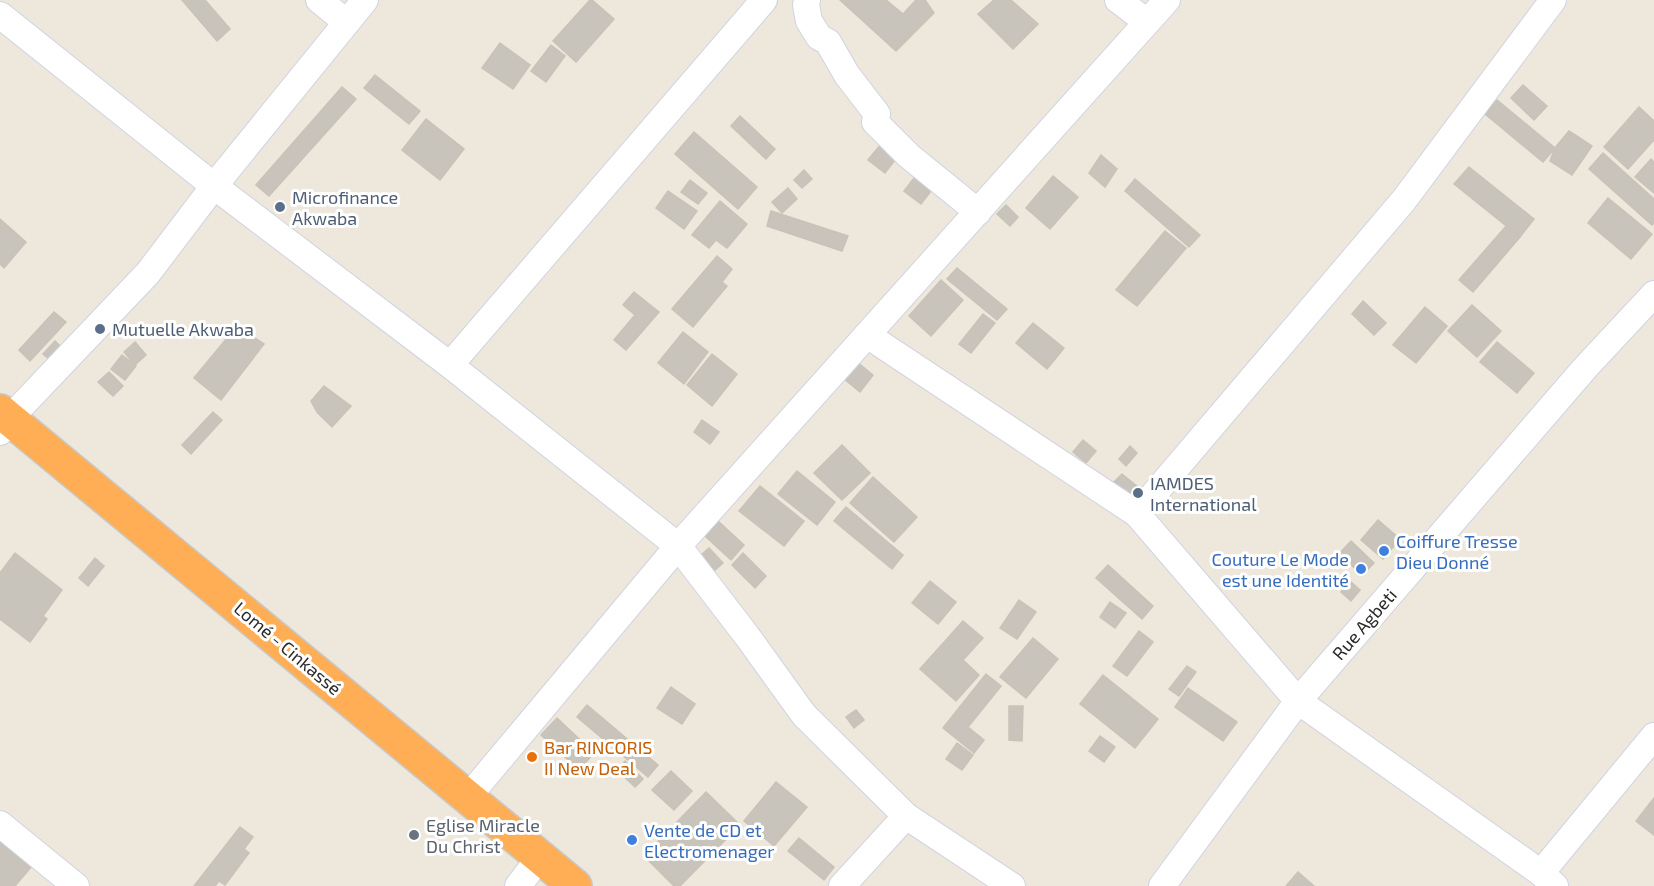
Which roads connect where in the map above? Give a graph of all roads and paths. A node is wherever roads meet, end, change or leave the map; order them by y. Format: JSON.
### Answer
{"nodes":[{"id":1,"x":319,"y":0,"type":"edge"},
{"id":2,"x":365,"y":0,"type":"edge"},
{"id":3,"x":764,"y":0,"type":"edge"},
{"id":4,"x":807,"y":0,"type":"edge"},
{"id":5,"x":1118,"y":0,"type":"edge"},
{"id":6,"x":1167,"y":0,"type":"edge"},
{"id":7,"x":1553,"y":0,"type":"edge"},
{"id":8,"x":0,"y":15,"type":"edge"},
{"id":9,"x":346,"y":22,"type":"junction"},
{"id":10,"x":1147,"y":22,"type":"junction"},
{"id":11,"x":213,"y":186,"type":"junction"},
{"id":12,"x":978,"y":212,"type":"junction"},
{"id":13,"x":1654,"y":294,"type":"edge"},
{"id":14,"x":867,"y":335,"type":"junction"},
{"id":15,"x":450,"y":365,"type":"junction"},
{"id":16,"x":3,"y":420,"type":"edge"},
{"id":17,"x":1137,"y":514,"type":"junction"},
{"id":18,"x":678,"y":546,"type":"junction"},
{"id":19,"x":1299,"y":700,"type":"junction"},
{"id":20,"x":1654,"y":735,"type":"edge"},
{"id":21,"x":468,"y":797,"type":"junction"},
{"id":22,"x":906,"y":816,"type":"junction"},
{"id":23,"x":0,"y":824,"type":"edge"},
{"id":24,"x":540,"y":857,"type":"junction"},
{"id":25,"x":1548,"y":879,"type":"edge"},
{"id":26,"x":76,"y":886,"type":"edge"},
{"id":27,"x":518,"y":886,"type":"edge"},
{"id":28,"x":575,"y":886,"type":"edge"},
{"id":29,"x":842,"y":886,"type":"edge"},
{"id":30,"x":1012,"y":886,"type":"edge"},
{"id":31,"x":1162,"y":886,"type":"edge"}],
"edges":[{"from":1,"to":9,"type":"street"},
{"from":2,"to":9,"type":"street"},
{"from":3,"to":15,"type":"street"},
{"from":4,"to":12,"type":"street"},
{"from":5,"to":10,"type":"street"},
{"from":6,"to":10,"type":"street"},
{"from":7,"to":17,"type":"street"},
{"from":8,"to":11,"type":"street"},
{"from":9,"to":11,"type":"street"},
{"from":10,"to":12,"type":"street"},
{"from":11,"to":15,"type":"street"},
{"from":11,"to":16,"type":"street"},
{"from":12,"to":14,"type":"street"},
{"from":13,"to":19,"type":"street","name":"Rue Agbeti"},
{"from":14,"to":17,"type":"street"},
{"from":14,"to":18,"type":"street"},
{"from":15,"to":18,"type":"street"},
{"from":16,"to":21,"type":"highway","name":"Lomé - Cinkassé"},
{"from":17,"to":19,"type":"street"},
{"from":18,"to":21,"type":"street"},
{"from":18,"to":22,"type":"street"},
{"from":19,"to":25,"type":"street"},
{"from":19,"to":31,"type":"street","name":"Rue Agbeti"},
{"from":20,"to":25,"type":"street"},
{"from":21,"to":24,"type":"highway","name":"Lomé - Cinkassé"},
{"from":22,"to":29,"type":"street"},
{"from":22,"to":30,"type":"street"},
{"from":23,"to":26,"type":"street"},
{"from":24,"to":27,"type":"street"},
{"from":24,"to":28,"type":"highway","name":"Lomé - Cinkassé"}]}
